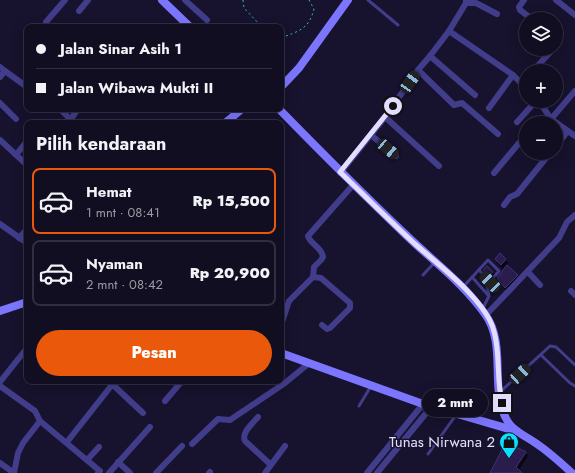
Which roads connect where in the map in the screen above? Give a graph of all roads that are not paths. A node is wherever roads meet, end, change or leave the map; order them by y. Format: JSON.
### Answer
{"nodes":[{"id":1,"x":65,"y":0,"type":"edge"},
{"id":2,"x":88,"y":0,"type":"edge"},
{"id":3,"x":162,"y":0,"type":"edge"},
{"id":4,"x":185,"y":0,"type":"edge"},
{"id":5,"x":348,"y":0,"type":"edge"},
{"id":6,"x":368,"y":0,"type":"edge"},
{"id":7,"x":524,"y":0,"type":"edge"},
{"id":8,"x":556,"y":0,"type":"edge"},
{"id":9,"x":466,"y":1,"type":"edge"},
{"id":10,"x":79,"y":11,"type":"dead end"},
{"id":11,"x":523,"y":12,"type":"edge"},
{"id":12,"x":497,"y":14,"type":"dead end"},
{"id":13,"x":575,"y":16,"type":"edge"},
{"id":14,"x":207,"y":20,"type":"dead end"},
{"id":15,"x":46,"y":22,"type":"dead end"},
{"id":16,"x":187,"y":24,"type":"edge"},
{"id":17,"x":398,"y":25,"type":"dead end"},
{"id":18,"x":448,"y":30,"type":"junction"},
{"id":19,"x":430,"y":56,"type":"junction"},
{"id":20,"x":546,"y":56,"type":"edge"},
{"id":21,"x":539,"y":64,"type":"edge"},
{"id":22,"x":2,"y":69,"type":"edge"},
{"id":23,"x":418,"y":70,"type":"junction"},
{"id":24,"x":513,"y":75,"type":"junction"},
{"id":25,"x":0,"y":77,"type":"edge"},
{"id":26,"x":519,"y":80,"type":"edge"},
{"id":27,"x":284,"y":84,"type":"edge"},
{"id":28,"x":24,"y":85,"type":"edge"},
{"id":29,"x":575,"y":91,"type":"edge"},
{"id":30,"x":475,"y":95,"type":"dead end"},
{"id":31,"x":0,"y":103,"type":"edge"},
{"id":32,"x":489,"y":108,"type":"dead end"},
{"id":33,"x":530,"y":108,"type":"edge"},
{"id":34,"x":238,"y":112,"type":"edge"},
{"id":35,"x":282,"y":112,"type":"edge"},
{"id":36,"x":554,"y":116,"type":"edge"},
{"id":37,"x":384,"y":117,"type":"junction"},
{"id":38,"x":16,"y":119,"type":"dead end"},
{"id":39,"x":229,"y":120,"type":"edge"},
{"id":40,"x":517,"y":122,"type":"dead end"},
{"id":41,"x":563,"y":128,"type":"edge"},
{"id":42,"x":568,"y":131,"type":"junction"},
{"id":43,"x":498,"y":134,"type":"dead end"},
{"id":44,"x":371,"y":135,"type":"junction"},
{"id":45,"x":575,"y":136,"type":"edge"},
{"id":46,"x":563,"y":137,"type":"edge"},
{"id":47,"x":0,"y":140,"type":"edge"},
{"id":48,"x":519,"y":143,"type":"edge"},
{"id":49,"x":24,"y":145,"type":"edge"},
{"id":50,"x":16,"y":155,"type":"junction"},
{"id":51,"x":396,"y":156,"type":"dead end"},
{"id":52,"x":544,"y":160,"type":"edge"},
{"id":53,"x":24,"y":162,"type":"edge"},
{"id":54,"x":439,"y":166,"type":"dead end"},
{"id":55,"x":340,"y":172,"type":"junction"},
{"id":56,"x":494,"y":173,"type":"dead end"},
{"id":57,"x":353,"y":185,"type":"junction"},
{"id":58,"x":504,"y":205,"type":"dead end"},
{"id":59,"x":575,"y":215,"type":"edge"},
{"id":60,"x":0,"y":224,"type":"edge"},
{"id":61,"x":24,"y":232,"type":"edge"},
{"id":62,"x":19,"y":238,"type":"junction"},
{"id":63,"x":24,"y":241,"type":"edge"},
{"id":64,"x":435,"y":262,"type":"junction"},
{"id":65,"x":478,"y":270,"type":"junction"},
{"id":66,"x":528,"y":272,"type":"junction"},
{"id":67,"x":423,"y":275,"type":"dead end"},
{"id":68,"x":313,"y":277,"type":"junction"},
{"id":69,"x":472,"y":277,"type":"junction"},
{"id":70,"x":490,"y":282,"type":"junction"},
{"id":71,"x":540,"y":285,"type":"dead end"},
{"id":72,"x":463,"y":287,"type":"junction"},
{"id":73,"x":489,"y":296,"type":"junction"},
{"id":74,"x":24,"y":303,"type":"edge"},
{"id":75,"x":0,"y":311,"type":"edge"},
{"id":76,"x":484,"y":313,"type":"junction"},
{"id":77,"x":284,"y":315,"type":"edge"},
{"id":78,"x":322,"y":325,"type":"dead end"},
{"id":79,"x":24,"y":352,"type":"edge"},
{"id":80,"x":284,"y":354,"type":"edge"},
{"id":81,"x":541,"y":355,"type":"junction"},
{"id":82,"x":308,"y":364,"type":"junction"},
{"id":83,"x":575,"y":365,"type":"edge"},
{"id":84,"x":0,"y":382,"type":"edge"},
{"id":85,"x":112,"y":384,"type":"edge"},
{"id":86,"x":116,"y":384,"type":"edge"},
{"id":87,"x":180,"y":384,"type":"edge"},
{"id":88,"x":284,"y":384,"type":"edge"},
{"id":89,"x":284,"y":384,"type":"edge"},
{"id":90,"x":0,"y":386,"type":"edge"},
{"id":91,"x":371,"y":386,"type":"junction"},
{"id":92,"x":575,"y":386,"type":"edge"},
{"id":93,"x":500,"y":393,"type":"junction"},
{"id":94,"x":166,"y":401,"type":"dead end"},
{"id":95,"x":427,"y":405,"type":"junction"},
{"id":96,"x":359,"y":406,"type":"dead end"},
{"id":97,"x":143,"y":413,"type":"dead end"},
{"id":98,"x":456,"y":414,"type":"junction"},
{"id":99,"x":258,"y":417,"type":"dead end"},
{"id":100,"x":40,"y":421,"type":"junction"},
{"id":101,"x":150,"y":427,"type":"dead end"},
{"id":102,"x":519,"y":432,"type":"junction"},
{"id":103,"x":66,"y":442,"type":"junction"},
{"id":104,"x":192,"y":444,"type":"dead end"},
{"id":105,"x":182,"y":446,"type":"dead end"},
{"id":106,"x":285,"y":446,"type":"dead end"},
{"id":107,"x":99,"y":447,"type":"dead end"},
{"id":108,"x":384,"y":452,"type":"junction"},
{"id":109,"x":428,"y":454,"type":"dead end"},
{"id":110,"x":390,"y":456,"type":"junction"},
{"id":111,"x":87,"y":460,"type":"junction"},
{"id":112,"x":118,"y":462,"type":"junction"},
{"id":113,"x":0,"y":463,"type":"edge"},
{"id":114,"x":270,"y":464,"type":"junction"},
{"id":115,"x":99,"y":472,"type":"edge"},
{"id":116,"x":109,"y":472,"type":"edge"},
{"id":117,"x":14,"y":473,"type":"edge"},
{"id":118,"x":130,"y":473,"type":"edge"},
{"id":119,"x":156,"y":473,"type":"edge"},
{"id":120,"x":265,"y":473,"type":"edge"},
{"id":121,"x":367,"y":473,"type":"edge"},
{"id":122,"x":377,"y":473,"type":"edge"},
{"id":123,"x":572,"y":473,"type":"edge"}],
"edges":[{"from":1,"to":15,"type":"street"},
{"from":2,"to":10,"type":"street"},
{"from":3,"to":16,"type":"main road"},
{"from":4,"to":14,"type":"street"},
{"from":5,"to":27,"type":"main road"},
{"from":6,"to":17,"type":"lane"},
{"from":7,"to":11,"type":"street"},
{"from":8,"to":13,"type":"street"},
{"from":9,"to":12,"type":"street"},
{"from":9,"to":18,"type":"street"},
{"from":18,"to":19,"type":"street"},
{"from":18,"to":24,"type":"street"},
{"from":19,"to":23,"type":"street"},
{"from":19,"to":30,"type":"street"},
{"from":20,"to":21,"type":"street"},
{"from":22,"to":25,"type":"street"},
{"from":22,"to":28,"type":"street"},
{"from":23,"to":37,"type":"street"},
{"from":23,"to":43,"type":"street"},
{"from":24,"to":26,"type":"street"},
{"from":24,"to":32,"type":"street"},
{"from":29,"to":36,"type":"street"},
{"from":31,"to":38,"type":"street"},
{"from":33,"to":40,"type":"street"},
{"from":34,"to":39,"type":"main road"},
{"from":35,"to":55,"type":"main road"},
{"from":37,"to":44,"type":"street"},
{"from":37,"to":54,"type":"street"},
{"from":41,"to":42,"type":"street"},
{"from":42,"to":45,"type":"street"},
{"from":42,"to":46,"type":"street"},
{"from":44,"to":51,"type":"street"},
{"from":44,"to":55,"type":"street"},
{"from":47,"to":50,"type":"street"},
{"from":48,"to":56,"type":"street"},
{"from":49,"to":50,"type":"street"},
{"from":50,"to":53,"type":"street"},
{"from":52,"to":58,"type":"street"},
{"from":55,"to":57,"type":"main road"},
{"from":57,"to":64,"type":"main road"},
{"from":57,"to":68,"type":"street"},
{"from":59,"to":66,"type":"street"},
{"from":60,"to":62,"type":"street"},
{"from":61,"to":62,"type":"street"},
{"from":62,"to":63,"type":"street"},
{"from":64,"to":67,"type":"lane"},
{"from":64,"to":72,"type":"main road"},
{"from":65,"to":69,"type":"lane"},
{"from":65,"to":70,"type":"lane"},
{"from":65,"to":70,"type":"lane"},
{"from":66,"to":71,"type":"street"},
{"from":66,"to":76,"type":"street"},
{"from":68,"to":77,"type":"street"},
{"from":68,"to":78,"type":"street"},
{"from":69,"to":72,"type":"lane"},
{"from":69,"to":73,"type":"lane"},
{"from":70,"to":73,"type":"lane"},
{"from":72,"to":76,"type":"main road"},
{"from":73,"to":76,"type":"lane"},
{"from":74,"to":75,"type":"main road"},
{"from":76,"to":93,"type":"main road"},
{"from":79,"to":84,"type":"street"},
{"from":80,"to":82,"type":"main road"},
{"from":81,"to":83,"type":"lane"},
{"from":81,"to":92,"type":"lane"},
{"from":81,"to":93,"type":"lane"},
{"from":82,"to":89,"type":"street"},
{"from":82,"to":91,"type":"main road"},
{"from":85,"to":103,"type":"street"},
{"from":86,"to":97,"type":"street"},
{"from":87,"to":94,"type":"street"},
{"from":88,"to":104,"type":"street"},
{"from":90,"to":100,"type":"street"},
{"from":91,"to":95,"type":"main road"},
{"from":91,"to":96,"type":"lane"},
{"from":93,"to":102,"type":"main road"},
{"from":95,"to":98,"type":"main road"},
{"from":95,"to":108,"type":"street"},
{"from":95,"to":110,"type":"street"},
{"from":98,"to":102,"type":"main road"},
{"from":98,"to":109,"type":"lane"},
{"from":99,"to":114,"type":"street"},
{"from":100,"to":103,"type":"street"},
{"from":100,"to":117,"type":"street"},
{"from":101,"to":112,"type":"street"},
{"from":102,"to":123,"type":"main road"},
{"from":103,"to":111,"type":"street"},
{"from":105,"to":119,"type":"street"},
{"from":106,"to":114,"type":"street"},
{"from":107,"to":111,"type":"street"},
{"from":108,"to":110,"type":"street"},
{"from":108,"to":121,"type":"street"},
{"from":110,"to":122,"type":"street"},
{"from":111,"to":115,"type":"street"},
{"from":112,"to":116,"type":"street"},
{"from":112,"to":118,"type":"street"},
{"from":113,"to":117,"type":"street"},
{"from":114,"to":120,"type":"street"}]}
